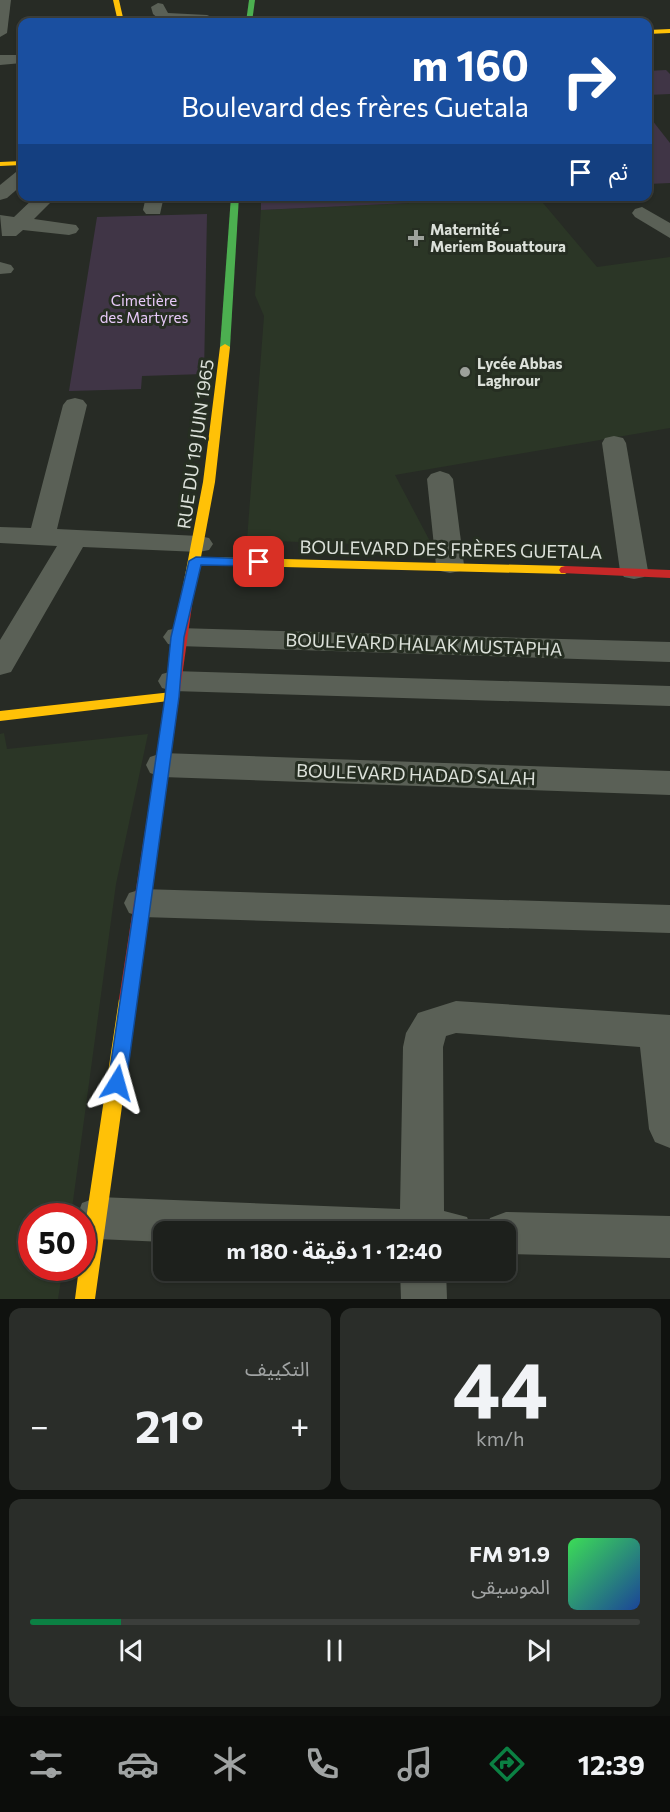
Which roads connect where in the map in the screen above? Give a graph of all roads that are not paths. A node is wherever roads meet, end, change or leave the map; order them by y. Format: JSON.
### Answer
{"nodes":[{"id":1,"x":4,"y":0,"type":"edge"},
{"id":2,"x":116,"y":0,"type":"edge"},
{"id":3,"x":252,"y":0,"type":"edge"},
{"id":4,"x":158,"y":7,"type":"dead end"},
{"id":5,"x":120,"y":18,"type":"edge"},
{"id":6,"x":203,"y":18,"type":"edge"},
{"id":7,"x":250,"y":18,"type":"edge"},
{"id":8,"x":670,"y":31,"type":"edge"},
{"id":9,"x":652,"y":32,"type":"edge"},
{"id":10,"x":0,"y":33,"type":"edge"},
{"id":11,"x":18,"y":59,"type":"edge"},
{"id":12,"x":0,"y":60,"type":"edge"},
{"id":13,"x":18,"y":163,"type":"edge"},
{"id":14,"x":0,"y":164,"type":"edge"},
{"id":15,"x":18,"y":179,"type":"edge"},
{"id":16,"x":0,"y":194,"type":"edge"},
{"id":17,"x":40,"y":201,"type":"edge"},
{"id":18,"x":235,"y":201,"type":"edge"},
{"id":19,"x":642,"y":213,"type":"dead end"},
{"id":20,"x":9,"y":222,"type":"edge"},
{"id":21,"x":69,"y":229,"type":"dead end"},
{"id":22,"x":670,"y":232,"type":"edge"},
{"id":23,"x":0,"y":240,"type":"edge"},
{"id":24,"x":75,"y":405,"type":"dead end"},
{"id":25,"x":614,"y":443,"type":"dead end"},
{"id":26,"x":440,"y":479,"type":"dead end"},
{"id":27,"x":0,"y":535,"type":"edge"},
{"id":28,"x":42,"y":537,"type":"junction"},
{"id":29,"x":75,"y":538,"type":"junction"},
{"id":30,"x":198,"y":552,"type":"junction"},
{"id":31,"x":450,"y":565,"type":"junction"},
{"id":32,"x":634,"y":571,"type":"junction"},
{"id":33,"x":670,"y":574,"type":"edge"},
{"id":34,"x":178,"y":637,"type":"junction"},
{"id":35,"x":670,"y":652,"type":"edge"},
{"id":36,"x":0,"y":665,"type":"edge"},
{"id":37,"x":173,"y":689,"type":"junction"},
{"id":38,"x":670,"y":696,"type":"edge"},
{"id":39,"x":0,"y":716,"type":"edge"},
{"id":40,"x":162,"y":765,"type":"junction"},
{"id":41,"x":670,"y":783,"type":"edge"},
{"id":42,"x":142,"y":903,"type":"junction"},
{"id":43,"x":670,"y":919,"type":"edge"},
{"id":44,"x":664,"y":1032,"type":"edge"},
{"id":45,"x":670,"y":1129,"type":"edge"},
{"id":46,"x":98,"y":1218,"type":"junction"},
{"id":47,"x":173,"y":1221,"type":"edge"},
{"id":48,"x":422,"y":1221,"type":"edge"},
{"id":49,"x":516,"y":1233,"type":"edge"},
{"id":50,"x":670,"y":1237,"type":"edge"},
{"id":51,"x":423,"y":1281,"type":"edge"},
{"id":52,"x":85,"y":1299,"type":"edge"},
{"id":53,"x":424,"y":1299,"type":"edge"}],
"edges":[{"from":1,"to":10,"type":"street"},
{"from":2,"to":5,"type":"main road"},
{"from":3,"to":7,"type":"main road"},
{"from":4,"to":6,"type":"street"},
{"from":8,"to":9,"type":"main road"},
{"from":11,"to":12,"type":"street"},
{"from":13,"to":14,"type":"main road"},
{"from":15,"to":16,"type":"street"},
{"from":17,"to":20,"type":"street"},
{"from":18,"to":30,"type":"main road","name":"RUE DU 19 JUIN 1965"},
{"from":19,"to":22,"type":"street"},
{"from":20,"to":21,"type":"street"},
{"from":20,"to":23,"type":"street"},
{"from":24,"to":28,"type":"street"},
{"from":25,"to":32,"type":"street"},
{"from":26,"to":31,"type":"street"},
{"from":27,"to":28,"type":"street"},
{"from":28,"to":29,"type":"street"},
{"from":29,"to":30,"type":"street"},
{"from":29,"to":36,"type":"street"},
{"from":30,"to":31,"type":"main road","name":"BOULEVARD DES FRÈRES GUETALA"},
{"from":30,"to":34,"type":"main road","name":"RUE DU 19 JUIN 1965"},
{"from":31,"to":32,"type":"main road","name":"BOULEVARD DES FRÈRES GUETALA"},
{"from":32,"to":33,"type":"main road","name":"BOULEVARD DES FRÈRES GUETALA"},
{"from":34,"to":35,"type":"street","name":"BOULEVARD HALAK MUSTAPHA"},
{"from":34,"to":37,"type":"main road","name":"RUE DU 19 JUIN 1965"},
{"from":37,"to":38,"type":"street"},
{"from":37,"to":39,"type":"main road"},
{"from":37,"to":40,"type":"main road","name":"RUE DU 19 JUIN 1965"},
{"from":40,"to":41,"type":"street","name":"BOULEVARD HADAD SALAH"},
{"from":40,"to":42,"type":"main road","name":"RUE DU 19 JUIN 1965"},
{"from":42,"to":43,"type":"street"},
{"from":42,"to":46,"type":"main road","name":"RUE DU 19 JUIN 1965"},
{"from":44,"to":45,"type":"street"},
{"from":44,"to":48,"type":"street"},
{"from":46,"to":47,"type":"street"},
{"from":46,"to":52,"type":"main road","name":"RUE DU 19 JUIN 1965"},
{"from":49,"to":50,"type":"street"},
{"from":51,"to":53,"type":"street"}]}
